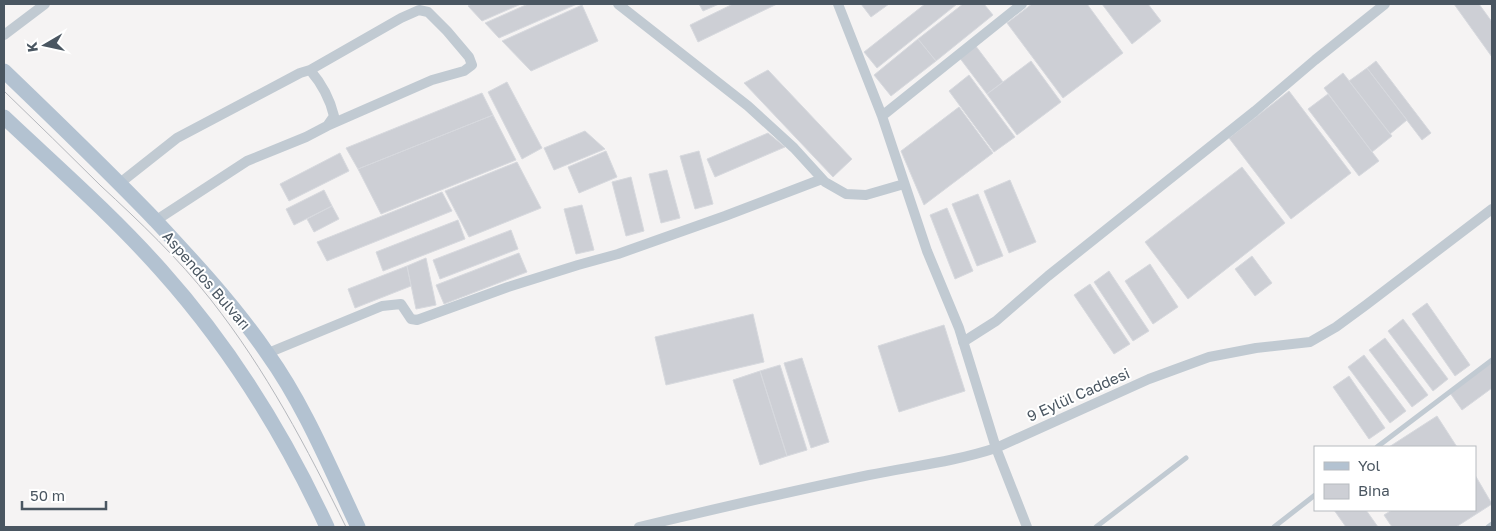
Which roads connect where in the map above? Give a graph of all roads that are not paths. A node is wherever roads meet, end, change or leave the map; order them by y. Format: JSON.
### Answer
{"nodes":[{"id":1,"x":44,"y":4,"type":"edge"},
{"id":2,"x":618,"y":4,"type":"edge"},
{"id":3,"x":838,"y":4,"type":"edge"},
{"id":4,"x":1022,"y":4,"type":"edge"},
{"id":5,"x":1385,"y":4,"type":"edge"},
{"id":6,"x":4,"y":35,"type":"edge"},
{"id":7,"x":310,"y":70,"type":"junction"},
{"id":8,"x":4,"y":71,"type":"edge"},
{"id":9,"x":4,"y":116,"type":"edge"},
{"id":10,"x":882,"y":116,"type":"junction"},
{"id":11,"x":328,"y":126,"type":"junction"},
{"id":12,"x":822,"y":179,"type":"junction"},
{"id":13,"x":120,"y":183,"type":"junction"},
{"id":14,"x":904,"y":184,"type":"junction"},
{"id":15,"x":1492,"y":209,"type":"edge"},
{"id":16,"x":155,"y":221,"type":"junction"},
{"id":17,"x":963,"y":342,"type":"junction"},
{"id":18,"x":268,"y":353,"type":"junction"},
{"id":19,"x":1492,"y":360,"type":"edge"},
{"id":20,"x":1378,"y":446,"type":"edge"},
{"id":21,"x":996,"y":448,"type":"junction"},
{"id":22,"x":1186,"y":458,"type":"dead end"},
{"id":23,"x":1314,"y":496,"type":"edge"},
{"id":24,"x":1492,"y":524,"type":"edge"},
{"id":25,"x":327,"y":527,"type":"edge"},
{"id":26,"x":358,"y":527,"type":"edge"},
{"id":27,"x":639,"y":527,"type":"edge"},
{"id":28,"x":1027,"y":527,"type":"edge"},
{"id":29,"x":1096,"y":527,"type":"edge"},
{"id":30,"x":1274,"y":527,"type":"edge"},
{"id":31,"x":1488,"y":527,"type":"edge"}],
"edges":[{"from":1,"to":6,"type":"street"},
{"from":2,"to":12,"type":"street"},
{"from":3,"to":10,"type":"street"},
{"from":4,"to":10,"type":"street"},
{"from":5,"to":17,"type":"street"},
{"from":7,"to":11,"type":"street"},
{"from":7,"to":11,"type":"street"},
{"from":7,"to":13,"type":"street"},
{"from":8,"to":13,"type":"main road","name":"Aspendos Bulvarı"},
{"from":9,"to":25,"type":"main road","name":"Aspendos Bulvarı"},
{"from":10,"to":14,"type":"street"},
{"from":11,"to":16,"type":"street"},
{"from":12,"to":14,"type":"street"},
{"from":12,"to":18,"type":"street"},
{"from":13,"to":16,"type":"main road","name":"Aspendos Bulvarı"},
{"from":14,"to":17,"type":"street"},
{"from":15,"to":21,"type":"street","name":"9 Eylül Caddesi"},
{"from":16,"to":18,"type":"main road","name":"Aspendos Bulvarı"},
{"from":17,"to":21,"type":"street"},
{"from":18,"to":26,"type":"main road","name":"Aspendos Bulvarı"},
{"from":19,"to":20,"type":"lane"},
{"from":21,"to":27,"type":"street","name":"9 Eylül Caddesi"},
{"from":21,"to":28,"type":"street"},
{"from":22,"to":29,"type":"lane"},
{"from":23,"to":30,"type":"lane"},
{"from":24,"to":31,"type":"lane"}]}
